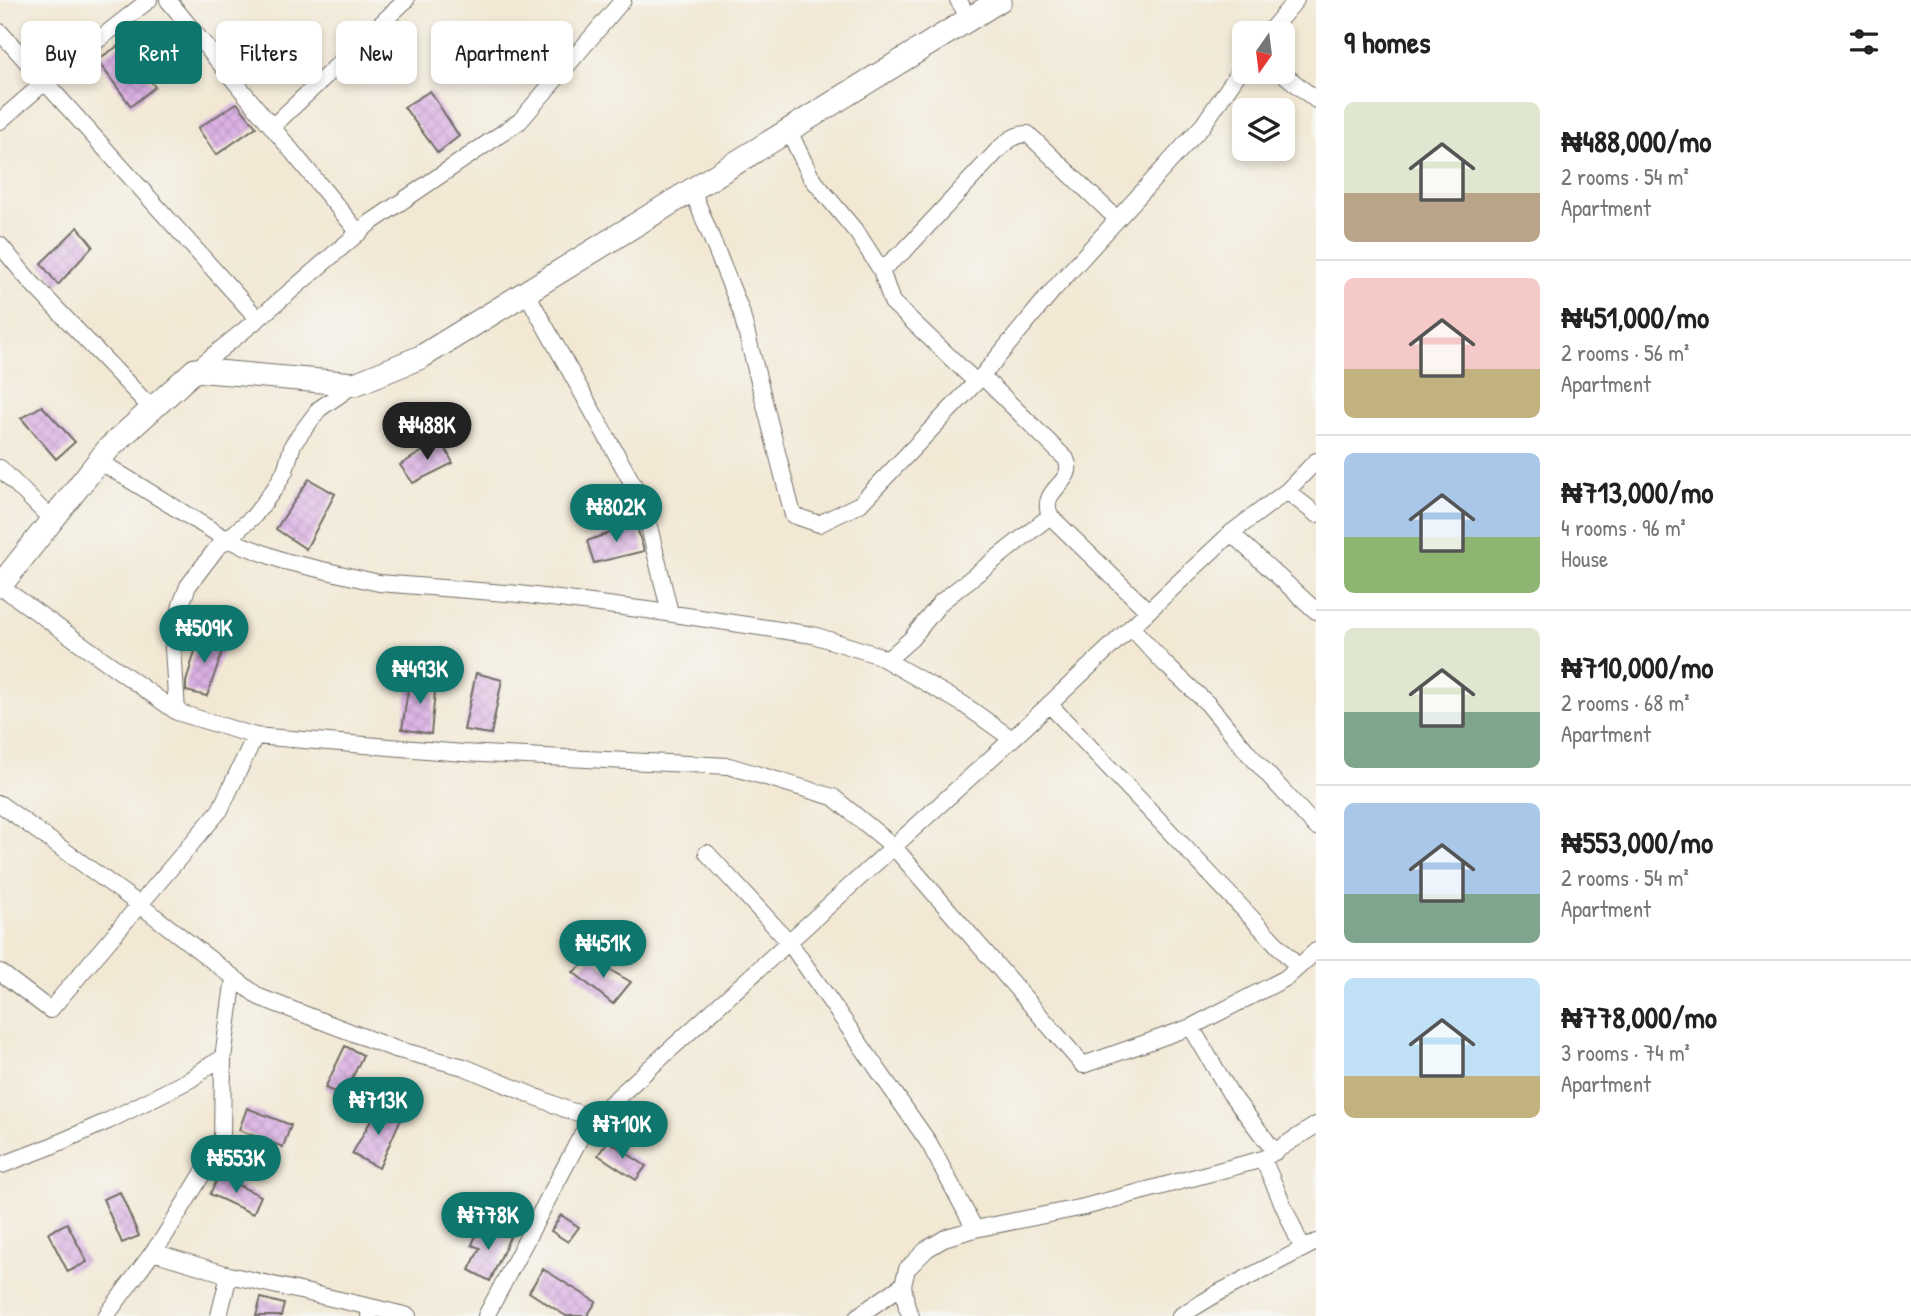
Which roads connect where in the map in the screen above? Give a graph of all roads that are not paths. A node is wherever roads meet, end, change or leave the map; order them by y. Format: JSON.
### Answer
{"nodes":[{"id":1,"x":149,"y":0,"type":"edge"},
{"id":2,"x":168,"y":0,"type":"edge"},
{"id":3,"x":406,"y":0,"type":"edge"},
{"id":4,"x":623,"y":0,"type":"edge"},
{"id":5,"x":999,"y":0,"type":"edge"},
{"id":6,"x":1296,"y":0,"type":"edge"},
{"id":7,"x":964,"y":10,"type":"edge"},
{"id":8,"x":1278,"y":21,"type":"edge"},
{"id":9,"x":0,"y":32,"type":"edge"},
{"id":10,"x":101,"y":38,"type":"edge"},
{"id":11,"x":21,"y":54,"type":"edge"},
{"id":12,"x":1232,"y":83,"type":"edge"},
{"id":13,"x":1295,"y":83,"type":"edge"},
{"id":14,"x":43,"y":84,"type":"edge"},
{"id":15,"x":49,"y":84,"type":"edge"},
{"id":16,"x":1316,"y":100,"type":"edge"},
{"id":17,"x":0,"y":121,"type":"edge"},
{"id":18,"x":272,"y":127,"type":"junction"},
{"id":19,"x":789,"y":131,"type":"junction"},
{"id":20,"x":692,"y":190,"type":"junction"},
{"id":21,"x":1117,"y":219,"type":"junction"},
{"id":22,"x":359,"y":233,"type":"junction"},
{"id":23,"x":0,"y":245,"type":"edge"},
{"id":24,"x":881,"y":270,"type":"junction"},
{"id":25,"x":526,"y":292,"type":"junction"},
{"id":26,"x":258,"y":320,"type":"junction"},
{"id":27,"x":195,"y":370,"type":"junction"},
{"id":28,"x":979,"y":379,"type":"junction"},
{"id":29,"x":355,"y":384,"type":"junction"},
{"id":30,"x":152,"y":409,"type":"junction"},
{"id":31,"x":99,"y":461,"type":"junction"},
{"id":32,"x":1316,"y":461,"type":"edge"},
{"id":33,"x":0,"y":468,"type":"edge"},
{"id":34,"x":1287,"y":491,"type":"junction"},
{"id":35,"x":1316,"y":513,"type":"edge"},
{"id":36,"x":1050,"y":516,"type":"junction"},
{"id":37,"x":52,"y":520,"type":"junction"},
{"id":38,"x":1231,"y":533,"type":"junction"},
{"id":39,"x":226,"y":539,"type":"junction"},
{"id":40,"x":0,"y":586,"type":"edge"},
{"id":41,"x":1148,"y":611,"type":"junction"},
{"id":42,"x":1316,"y":611,"type":"edge"},
{"id":43,"x":670,"y":613,"type":"junction"},
{"id":44,"x":1130,"y":627,"type":"junction"},
{"id":45,"x":887,"y":660,"type":"junction"},
{"id":46,"x":1049,"y":704,"type":"junction"},
{"id":47,"x":177,"y":712,"type":"junction"},
{"id":48,"x":255,"y":736,"type":"junction"},
{"id":49,"x":1012,"y":739,"type":"junction"},
{"id":50,"x":0,"y":804,"type":"edge"},
{"id":51,"x":1316,"y":827,"type":"edge"},
{"id":52,"x":893,"y":846,"type":"junction"},
{"id":53,"x":707,"y":853,"type":"dead end"},
{"id":54,"x":139,"y":905,"type":"junction"},
{"id":55,"x":789,"y":942,"type":"junction"},
{"id":56,"x":1316,"y":951,"type":"edge"},
{"id":57,"x":1298,"y":967,"type":"junction"},
{"id":58,"x":0,"y":972,"type":"edge"},
{"id":59,"x":234,"y":977,"type":"junction"},
{"id":60,"x":1191,"y":1027,"type":"junction"},
{"id":61,"x":223,"y":1058,"type":"junction"},
{"id":62,"x":594,"y":1118,"type":"junction"},
{"id":63,"x":1316,"y":1125,"type":"edge"},
{"id":64,"x":1269,"y":1155,"type":"junction"},
{"id":65,"x":0,"y":1164,"type":"edge"},
{"id":66,"x":975,"y":1229,"type":"junction"},
{"id":67,"x":1309,"y":1245,"type":"edge"},
{"id":68,"x":153,"y":1252,"type":"junction"},
{"id":69,"x":229,"y":1275,"type":"junction"},
{"id":70,"x":903,"y":1285,"type":"junction"},
{"id":71,"x":370,"y":1312,"type":"edge"},
{"id":72,"x":106,"y":1316,"type":"edge"},
{"id":73,"x":219,"y":1316,"type":"edge"},
{"id":74,"x":408,"y":1316,"type":"edge"},
{"id":75,"x":486,"y":1316,"type":"edge"},
{"id":76,"x":858,"y":1316,"type":"edge"},
{"id":77,"x":911,"y":1316,"type":"edge"},
{"id":78,"x":1180,"y":1316,"type":"edge"}],
"edges":[{"from":1,"to":10,"type":"street"},
{"from":2,"to":18,"type":"street"},
{"from":3,"to":18,"type":"street"},
{"from":4,"to":22,"type":"street"},
{"from":5,"to":7,"type":"street"},
{"from":6,"to":8,"type":"street"},
{"from":7,"to":19,"type":"street"},
{"from":9,"to":11,"type":"street"},
{"from":12,"to":21,"type":"street"},
{"from":13,"to":16,"type":"street"},
{"from":14,"to":17,"type":"street"},
{"from":15,"to":26,"type":"street"},
{"from":18,"to":22,"type":"street"},
{"from":19,"to":20,"type":"street"},
{"from":19,"to":24,"type":"street"},
{"from":20,"to":25,"type":"street"},
{"from":20,"to":28,"type":"street"},
{"from":21,"to":24,"type":"street"},
{"from":21,"to":28,"type":"street"},
{"from":22,"to":26,"type":"street"},
{"from":23,"to":30,"type":"street"},
{"from":24,"to":28,"type":"street"},
{"from":25,"to":29,"type":"street"},
{"from":25,"to":43,"type":"street"},
{"from":26,"to":27,"type":"street"},
{"from":27,"to":29,"type":"street"},
{"from":27,"to":30,"type":"street"},
{"from":28,"to":36,"type":"street"},
{"from":29,"to":39,"type":"street"},
{"from":30,"to":31,"type":"street"},
{"from":31,"to":37,"type":"street"},
{"from":31,"to":39,"type":"street"},
{"from":32,"to":34,"type":"street"},
{"from":33,"to":37,"type":"street"},
{"from":34,"to":35,"type":"street"},
{"from":34,"to":38,"type":"street"},
{"from":36,"to":41,"type":"street"},
{"from":36,"to":45,"type":"street"},
{"from":37,"to":40,"type":"street"},
{"from":38,"to":41,"type":"street"},
{"from":38,"to":42,"type":"street"},
{"from":39,"to":43,"type":"street"},
{"from":39,"to":47,"type":"street"},
{"from":40,"to":47,"type":"street"},
{"from":41,"to":44,"type":"street"},
{"from":43,"to":45,"type":"street"},
{"from":44,"to":46,"type":"street"},
{"from":44,"to":51,"type":"street"},
{"from":45,"to":49,"type":"street"},
{"from":46,"to":49,"type":"street"},
{"from":46,"to":57,"type":"street"},
{"from":47,"to":48,"type":"street"},
{"from":48,"to":52,"type":"street"},
{"from":48,"to":54,"type":"street"},
{"from":49,"to":52,"type":"street"},
{"from":50,"to":54,"type":"street"},
{"from":52,"to":55,"type":"street"},
{"from":52,"to":60,"type":"street"},
{"from":53,"to":55,"type":"street"},
{"from":54,"to":58,"type":"street"},
{"from":54,"to":59,"type":"street"},
{"from":55,"to":62,"type":"street"},
{"from":55,"to":66,"type":"street"},
{"from":56,"to":57,"type":"street"},
{"from":57,"to":60,"type":"street"},
{"from":59,"to":61,"type":"street"},
{"from":59,"to":62,"type":"street"},
{"from":60,"to":64,"type":"street"},
{"from":61,"to":65,"type":"street"},
{"from":61,"to":68,"type":"street"},
{"from":62,"to":75,"type":"street"},
{"from":63,"to":64,"type":"street"},
{"from":64,"to":66,"type":"street"},
{"from":64,"to":67,"type":"street"},
{"from":66,"to":70,"type":"street"},
{"from":67,"to":78,"type":"street"},
{"from":68,"to":69,"type":"street"},
{"from":68,"to":72,"type":"street"},
{"from":69,"to":71,"type":"street"},
{"from":69,"to":73,"type":"street"},
{"from":70,"to":76,"type":"street"},
{"from":70,"to":77,"type":"street"},
{"from":71,"to":74,"type":"street"}]}
